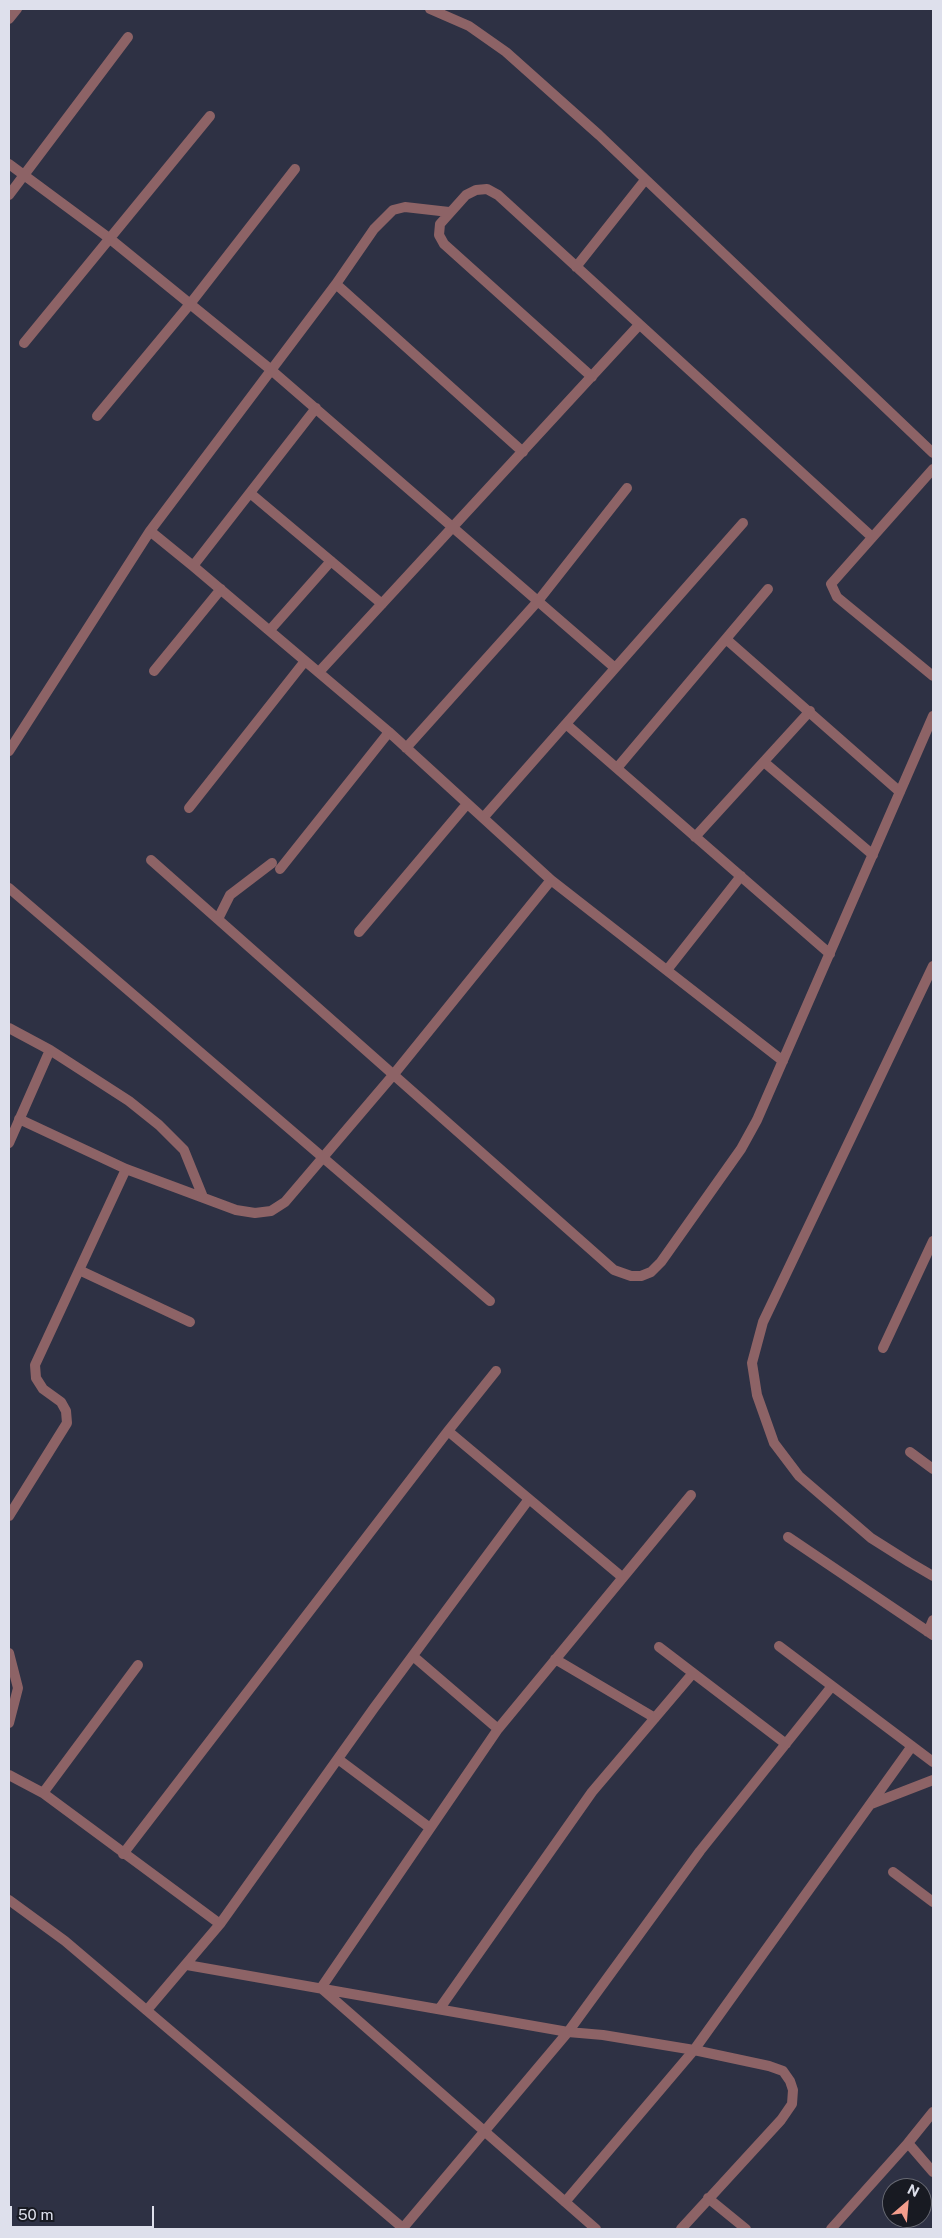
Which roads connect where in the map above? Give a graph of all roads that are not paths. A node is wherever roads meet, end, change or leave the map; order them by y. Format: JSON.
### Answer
{"nodes":[{"id":1,"x":17,"y":9,"type":"edge"},
{"id":2,"x":430,"y":9,"type":"edge"},
{"id":3,"x":9,"y":19,"type":"edge"},
{"id":4,"x":128,"y":37,"type":"dead end"},
{"id":5,"x":210,"y":116,"type":"dead end"},
{"id":6,"x":9,"y":164,"type":"edge"},
{"id":7,"x":295,"y":169,"type":"dead end"},
{"id":8,"x":22,"y":174,"type":"junction"},
{"id":9,"x":645,"y":180,"type":"junction"},
{"id":10,"x":9,"y":195,"type":"edge"},
{"id":11,"x":449,"y":212,"type":"junction"},
{"id":12,"x":108,"y":238,"type":"junction"},
{"id":13,"x":576,"y":267,"type":"junction"},
{"id":14,"x":336,"y":284,"type":"junction"},
{"id":15,"x":190,"y":304,"type":"junction"},
{"id":16,"x":639,"y":325,"type":"junction"},
{"id":17,"x":24,"y":343,"type":"dead end"},
{"id":18,"x":270,"y":369,"type":"junction"},
{"id":19,"x":592,"y":377,"type":"junction"},
{"id":20,"x":316,"y":408,"type":"junction"},
{"id":21,"x":97,"y":416,"type":"dead end"},
{"id":22,"x":523,"y":452,"type":"junction"},
{"id":23,"x":933,"y":454,"type":"edge"},
{"id":24,"x":933,"y":469,"type":"edge"},
{"id":25,"x":627,"y":488,"type":"dead end"},
{"id":26,"x":250,"y":492,"type":"junction"},
{"id":27,"x":743,"y":523,"type":"dead end"},
{"id":28,"x":454,"y":528,"type":"junction"},
{"id":29,"x":150,"y":531,"type":"junction"},
{"id":30,"x":872,"y":537,"type":"junction"},
{"id":31,"x":331,"y":561,"type":"junction"},
{"id":32,"x":193,"y":566,"type":"junction"},
{"id":33,"x":221,"y":589,"type":"junction"},
{"id":34,"x":768,"y":589,"type":"dead end"},
{"id":35,"x":538,"y":601,"type":"junction"},
{"id":36,"x":382,"y":604,"type":"junction"},
{"id":37,"x":270,"y":630,"type":"junction"},
{"id":38,"x":726,"y":639,"type":"junction"},
{"id":39,"x":305,"y":661,"type":"junction"},
{"id":40,"x":615,"y":668,"type":"junction"},
{"id":41,"x":154,"y":671,"type":"dead end"},
{"id":42,"x":319,"y":672,"type":"junction"},
{"id":43,"x":933,"y":676,"type":"edge"},
{"id":44,"x":810,"y":711,"type":"junction"},
{"id":45,"x":933,"y":716,"type":"edge"},
{"id":46,"x":566,"y":724,"type":"junction"},
{"id":47,"x":389,"y":732,"type":"junction"},
{"id":48,"x":406,"y":748,"type":"junction"},
{"id":49,"x":9,"y":751,"type":"edge"},
{"id":50,"x":764,"y":762,"type":"junction"},
{"id":51,"x":617,"y":768,"type":"junction"},
{"id":52,"x":900,"y":792,"type":"junction"},
{"id":53,"x":468,"y":804,"type":"junction"},
{"id":54,"x":189,"y":808,"type":"dead end"},
{"id":55,"x":483,"y":818,"type":"junction"},
{"id":56,"x":696,"y":837,"type":"junction"},
{"id":57,"x":873,"y":855,"type":"junction"},
{"id":58,"x":151,"y":860,"type":"dead end"},
{"id":59,"x":741,"y":876,"type":"junction"},
{"id":60,"x":550,"y":880,"type":"junction"},
{"id":61,"x":9,"y":888,"type":"edge"},
{"id":62,"x":218,"y":919,"type":"junction"},
{"id":63,"x":359,"y":932,"type":"dead end"},
{"id":64,"x":830,"y":954,"type":"junction"},
{"id":65,"x":933,"y":966,"type":"edge"},
{"id":66,"x":667,"y":970,"type":"junction"},
{"id":67,"x":9,"y":1028,"type":"edge"},
{"id":68,"x":50,"y":1050,"type":"junction"},
{"id":69,"x":783,"y":1061,"type":"junction"},
{"id":70,"x":394,"y":1074,"type":"junction"},
{"id":71,"x":19,"y":1119,"type":"junction"},
{"id":72,"x":9,"y":1143,"type":"edge"},
{"id":73,"x":322,"y":1158,"type":"junction"},
{"id":74,"x":126,"y":1169,"type":"junction"},
{"id":75,"x":203,"y":1197,"type":"junction"},
{"id":76,"x":933,"y":1241,"type":"edge"},
{"id":77,"x":79,"y":1270,"type":"junction"},
{"id":78,"x":490,"y":1301,"type":"dead end"},
{"id":79,"x":190,"y":1322,"type":"dead end"},
{"id":80,"x":883,"y":1348,"type":"dead end"},
{"id":81,"x":496,"y":1371,"type":"dead end"},
{"id":82,"x":448,"y":1431,"type":"junction"},
{"id":83,"x":910,"y":1452,"type":"dead end"},
{"id":84,"x":933,"y":1469,"type":"edge"},
{"id":85,"x":691,"y":1495,"type":"dead end"},
{"id":86,"x":529,"y":1499,"type":"junction"},
{"id":87,"x":9,"y":1516,"type":"edge"},
{"id":88,"x":788,"y":1537,"type":"dead end"},
{"id":89,"x":622,"y":1576,"type":"junction"},
{"id":90,"x":933,"y":1576,"type":"edge"},
{"id":91,"x":933,"y":1620,"type":"edge"},
{"id":92,"x":931,"y":1634,"type":"edge"},
{"id":93,"x":779,"y":1646,"type":"dead end"},
{"id":94,"x":659,"y":1647,"type":"dead end"},
{"id":95,"x":9,"y":1653,"type":"edge"},
{"id":96,"x":413,"y":1656,"type":"junction"},
{"id":97,"x":555,"y":1659,"type":"junction"},
{"id":98,"x":138,"y":1665,"type":"dead end"},
{"id":99,"x":693,"y":1673,"type":"junction"},
{"id":100,"x":832,"y":1686,"type":"junction"},
{"id":101,"x":12,"y":1698,"type":"edge"},
{"id":102,"x":655,"y":1718,"type":"junction"},
{"id":103,"x":9,"y":1722,"type":"edge"},
{"id":104,"x":498,"y":1729,"type":"junction"},
{"id":105,"x":786,"y":1744,"type":"junction"},
{"id":106,"x":912,"y":1746,"type":"junction"},
{"id":107,"x":338,"y":1760,"type":"junction"},
{"id":108,"x":933,"y":1762,"type":"edge"},
{"id":109,"x":9,"y":1775,"type":"edge"},
{"id":110,"x":933,"y":1780,"type":"edge"},
{"id":111,"x":43,"y":1794,"type":"junction"},
{"id":112,"x":870,"y":1804,"type":"junction"},
{"id":113,"x":430,"y":1828,"type":"junction"},
{"id":114,"x":123,"y":1854,"type":"junction"},
{"id":115,"x":893,"y":1872,"type":"dead end"},
{"id":116,"x":9,"y":1900,"type":"edge"},
{"id":117,"x":933,"y":1902,"type":"edge"},
{"id":118,"x":220,"y":1924,"type":"junction"},
{"id":119,"x":186,"y":1965,"type":"junction"},
{"id":120,"x":320,"y":1988,"type":"junction"},
{"id":121,"x":440,"y":2008,"type":"junction"},
{"id":122,"x":146,"y":2010,"type":"junction"},
{"id":123,"x":568,"y":2032,"type":"junction"},
{"id":124,"x":694,"y":2050,"type":"junction"},
{"id":125,"x":933,"y":2112,"type":"edge"},
{"id":126,"x":484,"y":2131,"type":"junction"},
{"id":127,"x":908,"y":2143,"type":"junction"},
{"id":128,"x":933,"y":2172,"type":"edge"},
{"id":129,"x":708,"y":2198,"type":"junction"},
{"id":130,"x":565,"y":2202,"type":"junction"},
{"id":131,"x":403,"y":2229,"type":"edge"},
{"id":132,"x":596,"y":2229,"type":"edge"},
{"id":133,"x":681,"y":2229,"type":"edge"},
{"id":134,"x":746,"y":2229,"type":"edge"},
{"id":135,"x":831,"y":2229,"type":"edge"}],
"edges":[{"from":1,"to":3,"type":"street"},
{"from":2,"to":9,"type":"street"},
{"from":4,"to":8,"type":"street"},
{"from":5,"to":12,"type":"street"},
{"from":6,"to":8,"type":"street"},
{"from":7,"to":15,"type":"street"},
{"from":8,"to":10,"type":"street"},
{"from":8,"to":12,"type":"street"},
{"from":9,"to":13,"type":"street"},
{"from":9,"to":23,"type":"street"},
{"from":11,"to":13,"type":"street"},
{"from":11,"to":14,"type":"street"},
{"from":11,"to":19,"type":"street"},
{"from":12,"to":15,"type":"street"},
{"from":12,"to":17,"type":"street"},
{"from":13,"to":16,"type":"street"},
{"from":14,"to":18,"type":"street"},
{"from":14,"to":22,"type":"street"},
{"from":15,"to":18,"type":"street"},
{"from":15,"to":21,"type":"street"},
{"from":16,"to":19,"type":"street"},
{"from":16,"to":30,"type":"street"},
{"from":18,"to":20,"type":"street"},
{"from":18,"to":29,"type":"street"},
{"from":19,"to":22,"type":"street"},
{"from":20,"to":26,"type":"street"},
{"from":20,"to":28,"type":"street"},
{"from":22,"to":28,"type":"street"},
{"from":24,"to":30,"type":"street"},
{"from":25,"to":35,"type":"street"},
{"from":26,"to":31,"type":"street"},
{"from":26,"to":32,"type":"street"},
{"from":27,"to":40,"type":"street"},
{"from":28,"to":35,"type":"street"},
{"from":28,"to":36,"type":"street"},
{"from":29,"to":32,"type":"street"},
{"from":29,"to":49,"type":"street"},
{"from":30,"to":43,"type":"street"},
{"from":31,"to":36,"type":"street"},
{"from":31,"to":37,"type":"street"},
{"from":32,"to":33,"type":"street"},
{"from":33,"to":37,"type":"street"},
{"from":33,"to":41,"type":"street"},
{"from":34,"to":38,"type":"street"},
{"from":35,"to":40,"type":"street"},
{"from":35,"to":48,"type":"street"},
{"from":36,"to":42,"type":"street"},
{"from":37,"to":39,"type":"street"},
{"from":38,"to":44,"type":"street"},
{"from":38,"to":51,"type":"street"},
{"from":39,"to":42,"type":"street"},
{"from":39,"to":54,"type":"street"},
{"from":40,"to":46,"type":"street"},
{"from":42,"to":47,"type":"street"},
{"from":44,"to":50,"type":"street"},
{"from":44,"to":52,"type":"street"},
{"from":45,"to":52,"type":"street"},
{"from":46,"to":51,"type":"street"},
{"from":46,"to":55,"type":"street"},
{"from":47,"to":48,"type":"street"},
{"from":47,"to":62,"type":"street"},
{"from":48,"to":53,"type":"street"},
{"from":50,"to":56,"type":"street"},
{"from":50,"to":57,"type":"street"},
{"from":51,"to":56,"type":"street"},
{"from":52,"to":57,"type":"street"},
{"from":53,"to":55,"type":"street"},
{"from":53,"to":63,"type":"street"},
{"from":55,"to":60,"type":"street"},
{"from":56,"to":59,"type":"street"},
{"from":57,"to":64,"type":"street"},
{"from":58,"to":62,"type":"street"},
{"from":59,"to":64,"type":"street"},
{"from":59,"to":66,"type":"street"},
{"from":60,"to":66,"type":"street"},
{"from":60,"to":70,"type":"street"},
{"from":61,"to":73,"type":"street"},
{"from":62,"to":70,"type":"street"},
{"from":64,"to":69,"type":"street"},
{"from":65,"to":90,"type":"street"},
{"from":66,"to":69,"type":"street"},
{"from":67,"to":68,"type":"street"},
{"from":68,"to":71,"type":"street"},
{"from":68,"to":75,"type":"street"},
{"from":69,"to":70,"type":"street"},
{"from":70,"to":73,"type":"street"},
{"from":71,"to":72,"type":"street"},
{"from":71,"to":74,"type":"street"},
{"from":73,"to":75,"type":"street"},
{"from":73,"to":78,"type":"street"},
{"from":74,"to":75,"type":"street"},
{"from":74,"to":77,"type":"street"},
{"from":76,"to":80,"type":"street"},
{"from":77,"to":79,"type":"street"},
{"from":77,"to":87,"type":"street"},
{"from":81,"to":82,"type":"street"},
{"from":82,"to":86,"type":"street"},
{"from":82,"to":114,"type":"street"},
{"from":83,"to":84,"type":"street"},
{"from":85,"to":89,"type":"street"},
{"from":86,"to":89,"type":"street"},
{"from":86,"to":96,"type":"street"},
{"from":88,"to":92,"type":"street"},
{"from":89,"to":97,"type":"street"},
{"from":91,"to":92,"type":"street"},
{"from":93,"to":100,"type":"street"},
{"from":94,"to":99,"type":"street"},
{"from":95,"to":101,"type":"street"},
{"from":96,"to":104,"type":"street"},
{"from":96,"to":107,"type":"street"},
{"from":97,"to":102,"type":"street"},
{"from":97,"to":104,"type":"street"},
{"from":98,"to":111,"type":"street"},
{"from":99,"to":102,"type":"street"},
{"from":99,"to":105,"type":"street"},
{"from":100,"to":105,"type":"street"},
{"from":100,"to":106,"type":"street"},
{"from":101,"to":103,"type":"street"},
{"from":102,"to":121,"type":"street"},
{"from":104,"to":113,"type":"street"},
{"from":105,"to":123,"type":"street"},
{"from":106,"to":108,"type":"street"},
{"from":106,"to":112,"type":"street"},
{"from":107,"to":113,"type":"street"},
{"from":107,"to":118,"type":"street"},
{"from":109,"to":111,"type":"street"},
{"from":110,"to":112,"type":"street"},
{"from":111,"to":114,"type":"street"},
{"from":112,"to":124,"type":"street"},
{"from":113,"to":120,"type":"street"},
{"from":114,"to":118,"type":"street"},
{"from":115,"to":117,"type":"street"},
{"from":116,"to":122,"type":"street"},
{"from":118,"to":119,"type":"street"},
{"from":119,"to":120,"type":"street"},
{"from":119,"to":122,"type":"street"},
{"from":120,"to":121,"type":"street"},
{"from":120,"to":126,"type":"street"},
{"from":121,"to":123,"type":"street"},
{"from":122,"to":131,"type":"street"},
{"from":123,"to":124,"type":"street"},
{"from":123,"to":126,"type":"street"},
{"from":124,"to":129,"type":"street"},
{"from":124,"to":130,"type":"street"},
{"from":125,"to":127,"type":"street"},
{"from":126,"to":130,"type":"street"},
{"from":126,"to":131,"type":"street"},
{"from":127,"to":128,"type":"street"},
{"from":127,"to":135,"type":"street"},
{"from":129,"to":133,"type":"street"},
{"from":129,"to":134,"type":"street"},
{"from":130,"to":132,"type":"street"}]}
